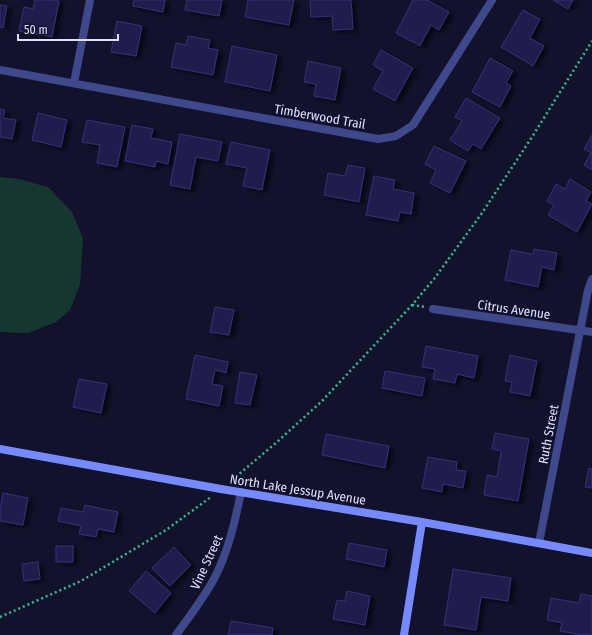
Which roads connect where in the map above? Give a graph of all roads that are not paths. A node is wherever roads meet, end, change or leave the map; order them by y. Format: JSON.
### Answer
{"nodes":[{"id":1,"x":90,"y":0,"type":"edge"},
{"id":2,"x":492,"y":0,"type":"edge"},
{"id":3,"x":0,"y":70,"type":"edge"},
{"id":4,"x":74,"y":84,"type":"junction"},
{"id":5,"x":592,"y":279,"type":"edge"},
{"id":6,"x":433,"y":309,"type":"dead end"},
{"id":7,"x":580,"y":330,"type":"junction"},
{"id":8,"x":592,"y":332,"type":"edge"},
{"id":9,"x":0,"y":449,"type":"edge"},
{"id":10,"x":241,"y":492,"type":"junction"},
{"id":11,"x":422,"y":522,"type":"junction"},
{"id":12,"x":539,"y":543,"type":"junction"},
{"id":13,"x":592,"y":553,"type":"edge"},
{"id":14,"x":176,"y":635,"type":"edge"},
{"id":15,"x":404,"y":635,"type":"edge"}],
"edges":[{"from":1,"to":4,"type":"street"},
{"from":2,"to":4,"type":"street","name":"Timberwood Trail"},
{"from":3,"to":4,"type":"street","name":"Timberwood Trail"},
{"from":5,"to":7,"type":"street","name":"Ruth Street"},
{"from":6,"to":7,"type":"street","name":"Citrus Avenue"},
{"from":7,"to":8,"type":"street","name":"Citrus Avenue"},
{"from":7,"to":12,"type":"street","name":"Ruth Street"},
{"from":9,"to":10,"type":"street","name":"North Lake Jessup Avenue"},
{"from":10,"to":11,"type":"street","name":"North Lake Jessup Avenue"},
{"from":10,"to":14,"type":"street","name":"Vine Street"},
{"from":11,"to":12,"type":"street","name":"North Lake Jessup Avenue"},
{"from":11,"to":15,"type":"street"},
{"from":12,"to":13,"type":"street","name":"North Lake Jessup Avenue"}]}
